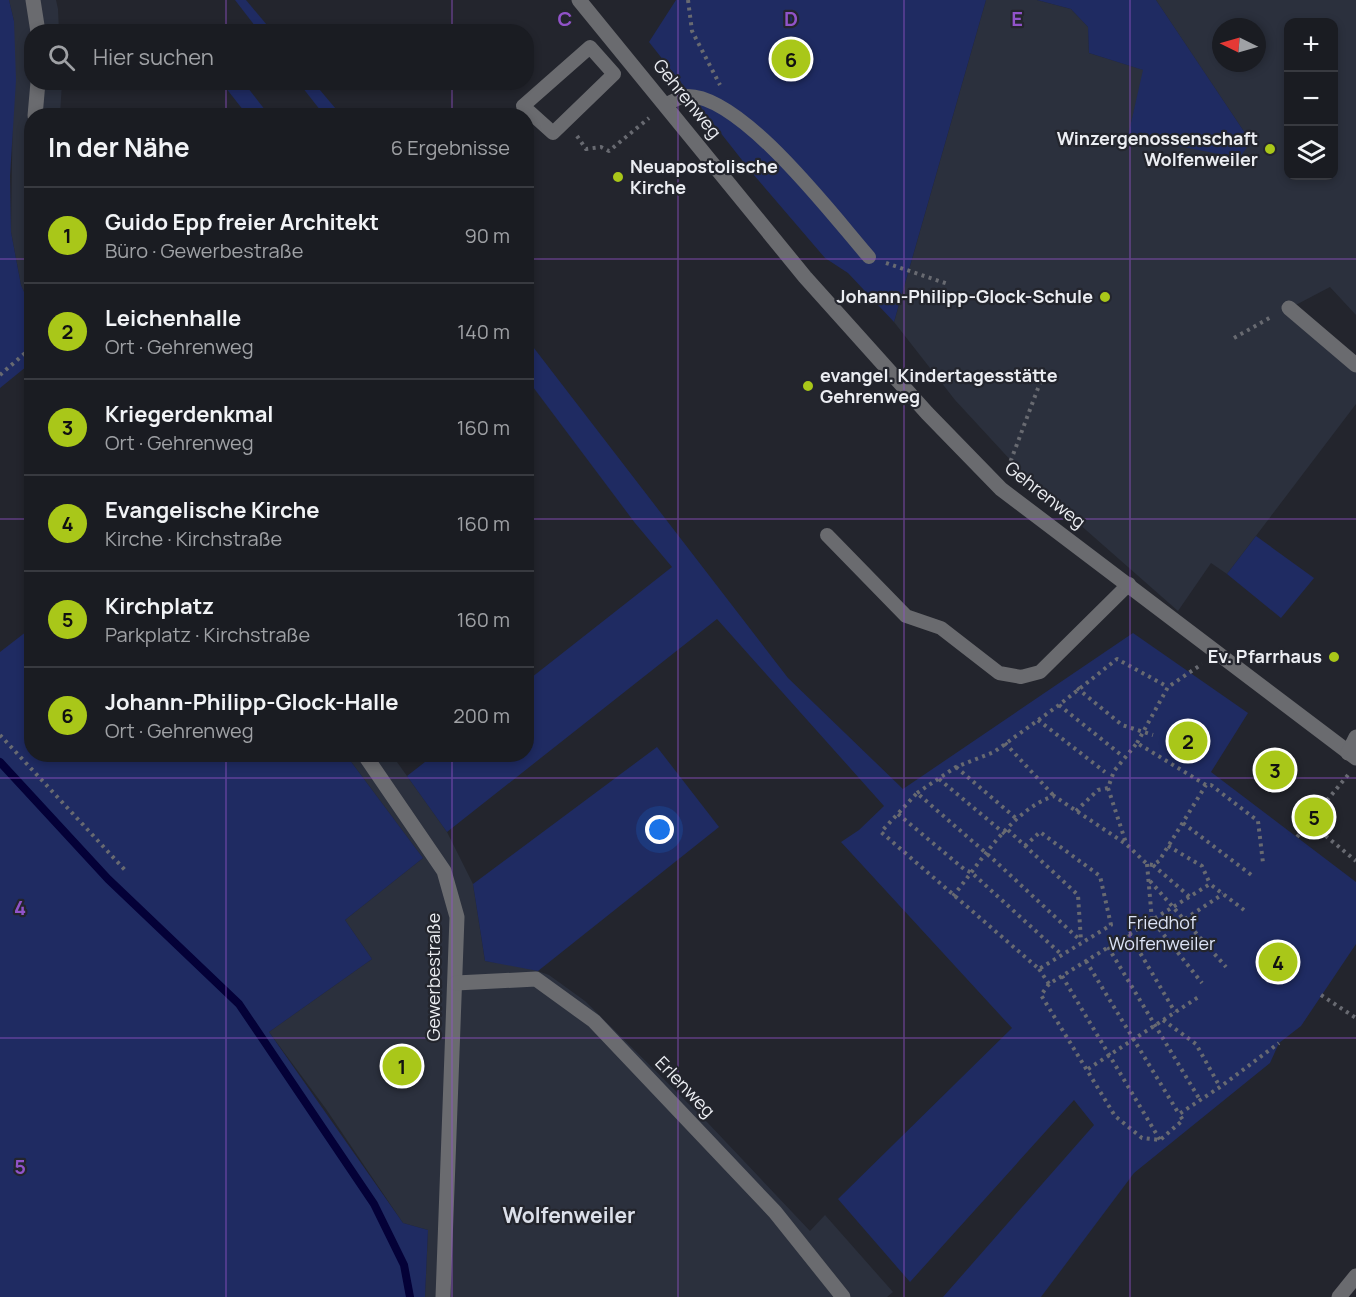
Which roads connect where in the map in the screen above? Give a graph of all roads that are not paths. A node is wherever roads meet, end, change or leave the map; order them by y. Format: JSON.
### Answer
{"nodes":[{"id":1,"x":33,"y":0,"type":"edge"},
{"id":2,"x":579,"y":0,"type":"edge"},
{"id":3,"x":37,"y":24,"type":"edge"},
{"id":4,"x":37,"y":90,"type":"edge"},
{"id":5,"x":666,"y":104,"type":"junction"},
{"id":6,"x":36,"y":108,"type":"edge"},
{"id":7,"x":526,"y":108,"type":"edge"},
{"id":8,"x":534,"y":115,"type":"edge"},
{"id":9,"x":565,"y":121,"type":"joint"},
{"id":10,"x":869,"y":258,"type":"road end"},
{"id":11,"x":1289,"y":308,"type":"road end"},
{"id":12,"x":1356,"y":365,"type":"edge"},
{"id":13,"x":827,"y":535,"type":"dead end"},
{"id":14,"x":1129,"y":584,"type":"junction"},
{"id":15,"x":1356,"y":737,"type":"edge"},
{"id":16,"x":1352,"y":755,"type":"edge"},
{"id":17,"x":369,"y":762,"type":"edge"},
{"id":18,"x":456,"y":982,"type":"junction"},
{"id":19,"x":1356,"y":1276,"type":"edge"},
{"id":20,"x":443,"y":1297,"type":"edge"},
{"id":21,"x":843,"y":1297,"type":"edge"},
{"id":22,"x":1339,"y":1297,"type":"edge"}],
"edges":[{"from":1,"to":3,"type":"street"},
{"from":2,"to":5,"type":"street","name":"Gehrenweg"},
{"from":4,"to":6,"type":"street"},
{"from":5,"to":10,"type":"lane"},
{"from":5,"to":14,"type":"street","name":"Gehrenweg"},
{"from":7,"to":9,"type":"lane"},
{"from":8,"to":9,"type":"lane"},
{"from":11,"to":12,"type":"street"},
{"from":13,"to":14,"type":"lane"},
{"from":14,"to":16,"type":"street","name":"Gehrenweg"},
{"from":15,"to":16,"type":"street"},
{"from":17,"to":18,"type":"street","name":"Gewerbestraße"},
{"from":18,"to":20,"type":"street","name":"Gewerbestraße"},
{"from":18,"to":21,"type":"street","name":"Erlenweg"},
{"from":19,"to":22,"type":"street"}]}
